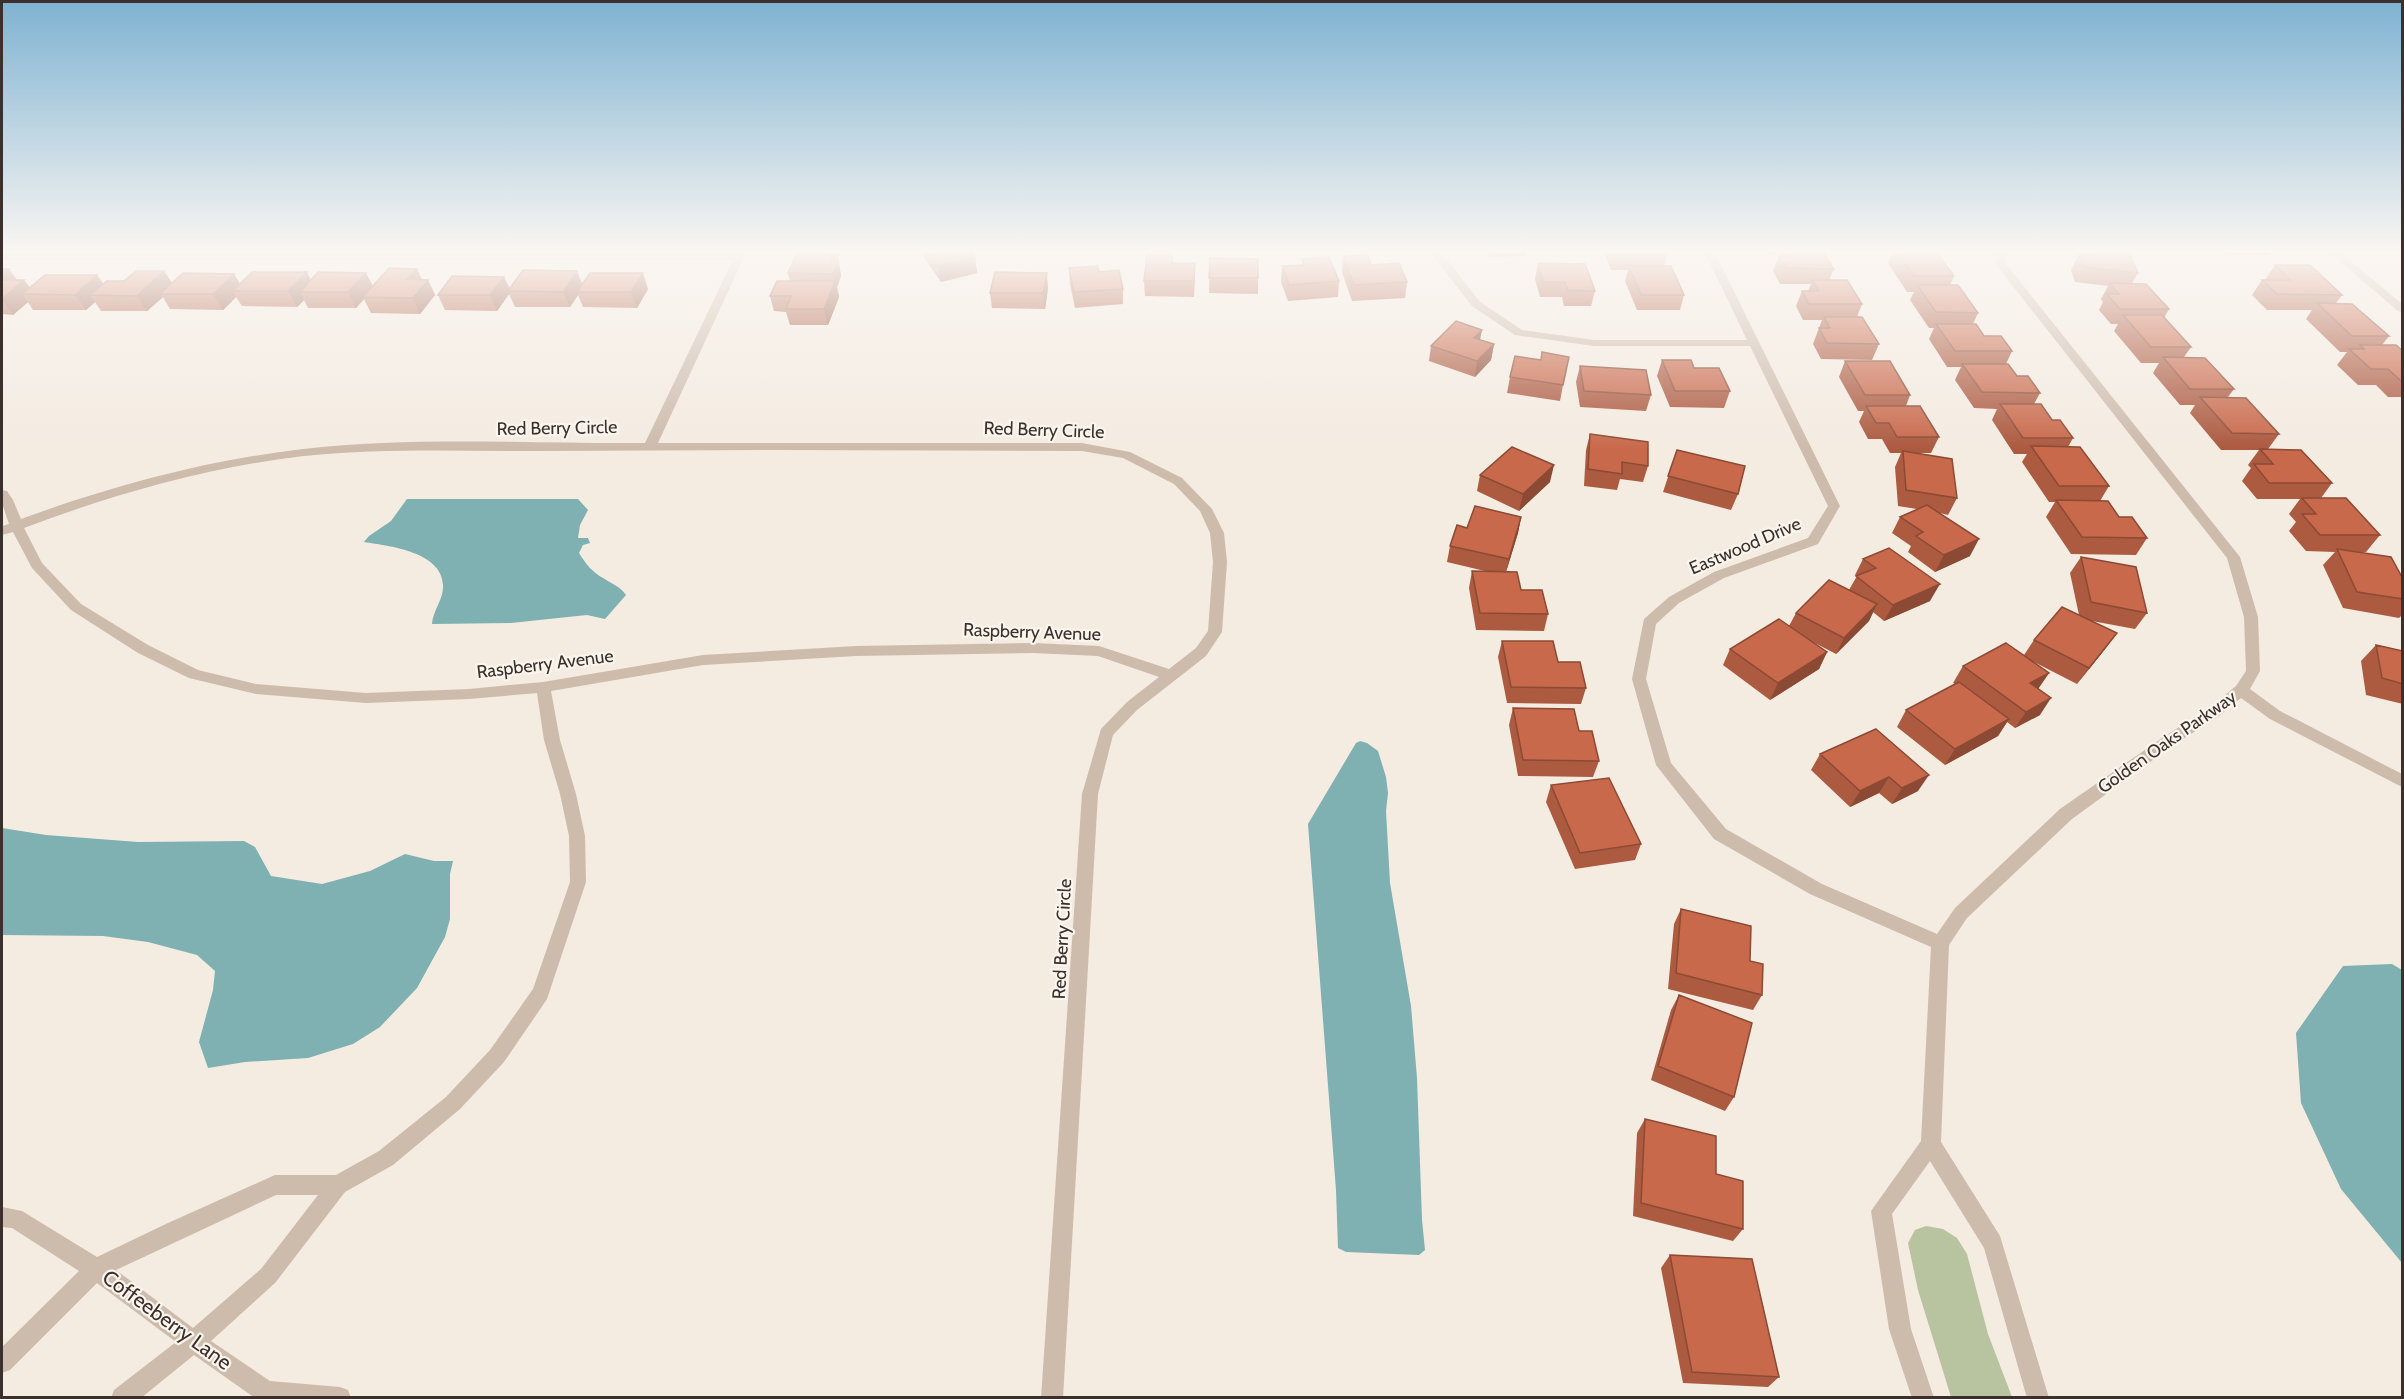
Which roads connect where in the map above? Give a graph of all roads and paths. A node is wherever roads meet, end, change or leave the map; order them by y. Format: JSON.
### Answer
{"nodes":[{"id":1,"x":711,"y":318,"type":"edge"},
{"id":2,"x":1497,"y":318,"type":"edge"},
{"id":3,"x":1742,"y":318,"type":"edge"},
{"id":4,"x":2044,"y":318,"type":"edge"},
{"id":5,"x":1754,"y":343,"type":"junction"},
{"id":6,"x":650,"y":446,"type":"junction"},
{"id":7,"x":2,"y":494,"type":"edge"},
{"id":8,"x":9,"y":528,"type":"edge"},
{"id":9,"x":1171,"y":675,"type":"junction"},
{"id":10,"x":543,"y":687,"type":"junction"},
{"id":11,"x":2241,"y":690,"type":"junction"},
{"id":12,"x":2403,"y":781,"type":"edge"},
{"id":13,"x":1940,"y":944,"type":"junction"},
{"id":14,"x":1931,"y":1144,"type":"junction"},
{"id":15,"x":338,"y":1185,"type":"junction"},
{"id":16,"x":2,"y":1217,"type":"edge"},
{"id":17,"x":96,"y":1269,"type":"junction"},
{"id":18,"x":194,"y":1342,"type":"junction"},
{"id":19,"x":2,"y":1362,"type":"edge"},
{"id":20,"x":122,"y":1398,"type":"edge"},
{"id":21,"x":340,"y":1398,"type":"edge"},
{"id":22,"x":1052,"y":1398,"type":"edge"},
{"id":23,"x":1923,"y":1398,"type":"edge"},
{"id":24,"x":2038,"y":1398,"type":"edge"}],
"edges":[{"from":1,"to":6,"type":"street"},
{"from":2,"to":5,"type":"street"},
{"from":3,"to":5,"type":"street","name":"Eastwood Drive"},
{"from":4,"to":11,"type":"street","name":"Golden Oaks Parkway"},
{"from":5,"to":13,"type":"street","name":"Eastwood Drive"},
{"from":6,"to":8,"type":"street","name":"Red Berry Circle"},
{"from":6,"to":9,"type":"street","name":"Red Berry Circle"},
{"from":7,"to":8,"type":"street","name":"Raspberry Avenue"},
{"from":8,"to":10,"type":"street","name":"Raspberry Avenue"},
{"from":9,"to":10,"type":"street","name":"Raspberry Avenue"},
{"from":9,"to":22,"type":"street","name":"Red Berry Circle"},
{"from":10,"to":15,"type":"street"},
{"from":11,"to":12,"type":"street"},
{"from":11,"to":13,"type":"street","name":"Golden Oaks Parkway"},
{"from":13,"to":14,"type":"street"},
{"from":14,"to":23,"type":"street"},
{"from":14,"to":24,"type":"street"},
{"from":15,"to":17,"type":"street"},
{"from":15,"to":18,"type":"street"},
{"from":16,"to":17,"type":"street","name":"Coffeeberry Lane"},
{"from":17,"to":18,"type":"street","name":"Coffeeberry Lane"},
{"from":17,"to":19,"type":"street"},
{"from":18,"to":20,"type":"street"},
{"from":18,"to":21,"type":"street","name":"Coffeeberry Lane"}]}
